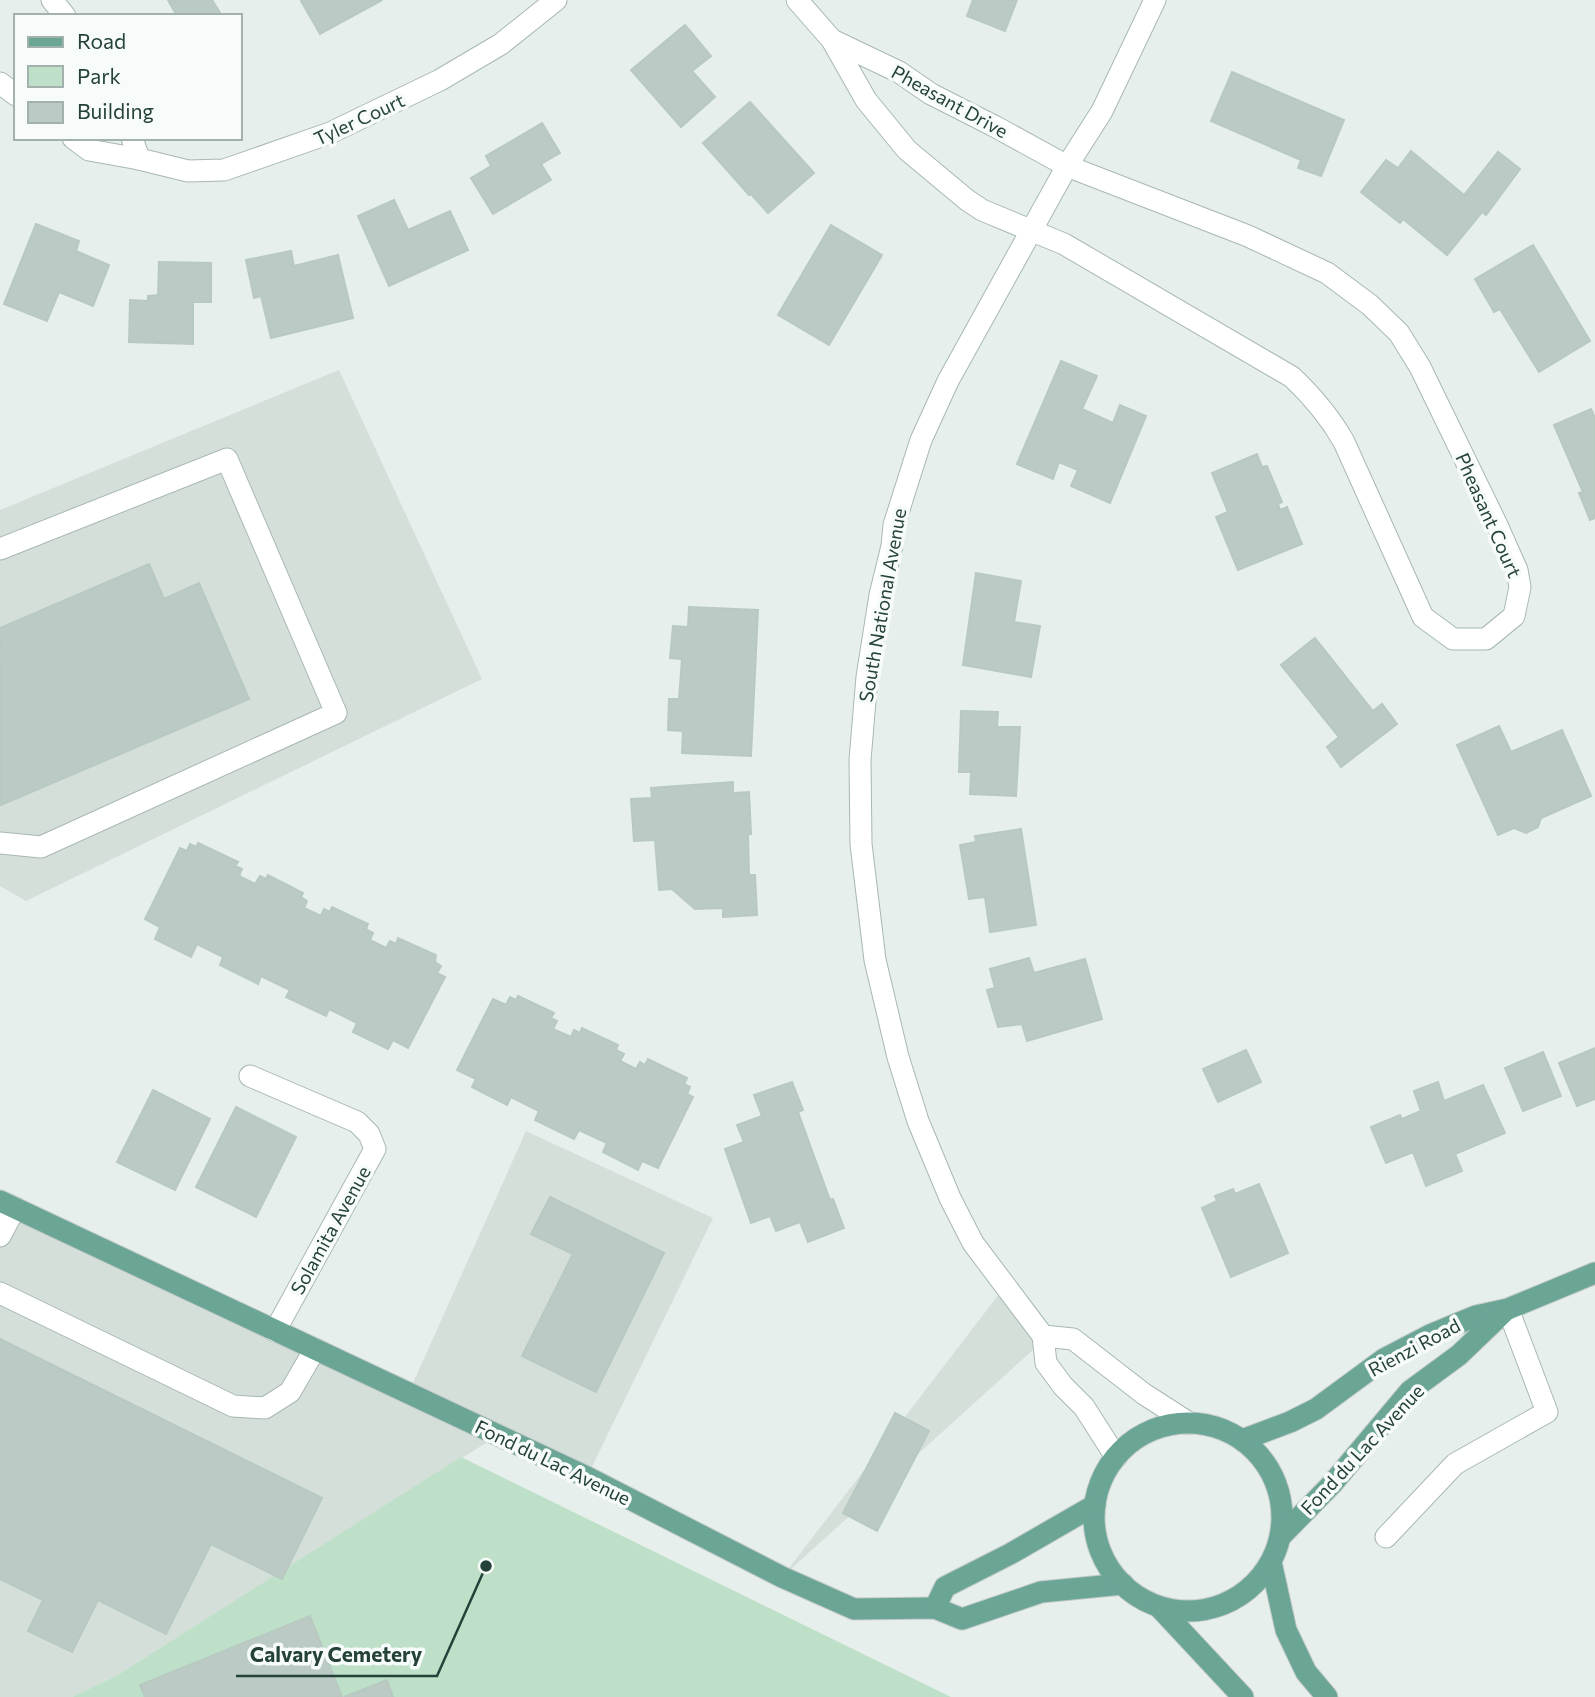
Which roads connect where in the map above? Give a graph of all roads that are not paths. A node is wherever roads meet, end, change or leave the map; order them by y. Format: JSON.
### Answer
{"nodes":[{"id":1,"x":52,"y":0,"type":"edge"},
{"id":2,"x":556,"y":0,"type":"edge"},
{"id":3,"x":797,"y":0,"type":"edge"},
{"id":4,"x":1155,"y":0,"type":"edge"},
{"id":5,"x":63,"y":14,"type":"edge"},
{"id":6,"x":832,"y":40,"type":"junction"},
{"id":7,"x":76,"y":140,"type":"edge"},
{"id":8,"x":136,"y":148,"type":"edge"},
{"id":9,"x":1067,"y":166,"type":"junction"},
{"id":10,"x":1032,"y":230,"type":"junction"},
{"id":11,"x":0,"y":549,"type":"edge"},
{"id":12,"x":0,"y":843,"type":"edge"},
{"id":13,"x":250,"y":1076,"type":"dead end"},
{"id":14,"x":8,"y":1204,"type":"edge"},
{"id":15,"x":0,"y":1236,"type":"edge"},
{"id":16,"x":1595,"y":1273,"type":"edge"},
{"id":17,"x":0,"y":1293,"type":"edge"},
{"id":18,"x":1508,"y":1309,"type":"junction"},
{"id":19,"x":275,"y":1331,"type":"junction"},
{"id":20,"x":1044,"y":1336,"type":"junction"},
{"id":21,"x":315,"y":1349,"type":"junction"},
{"id":22,"x":1189,"y":1423,"type":"junction"},
{"id":23,"x":1242,"y":1440,"type":"junction"},
{"id":24,"x":1116,"y":1457,"type":"junction"},
{"id":25,"x":1095,"y":1505,"type":"junction"},
{"id":26,"x":1281,"y":1536,"type":"junction"},
{"id":27,"x":1386,"y":1537,"type":"dead end"},
{"id":28,"x":1271,"y":1562,"type":"junction"},
{"id":29,"x":1123,"y":1584,"type":"junction"},
{"id":30,"x":1159,"y":1607,"type":"junction"},
{"id":31,"x":935,"y":1608,"type":"junction"},
{"id":32,"x":1243,"y":1697,"type":"edge"},
{"id":33,"x":1327,"y":1697,"type":"edge"}],
"edges":[{"from":1,"to":5,"type":"street"},
{"from":2,"to":8,"type":"street","name":"Tyler Court"},
{"from":3,"to":6,"type":"street","name":"Pheasant Drive"},
{"from":4,"to":9,"type":"street","name":"South National Avenue"},
{"from":6,"to":9,"type":"street","name":"Pheasant Drive"},
{"from":6,"to":10,"type":"street","name":"Pheasant Drive"},
{"from":7,"to":8,"type":"street","name":"Tyler Court"},
{"from":9,"to":10,"type":"street","name":"South National Avenue"},
{"from":9,"to":10,"type":"street","name":"Pheasant Court"},
{"from":10,"to":20,"type":"street","name":"South National Avenue"},
{"from":11,"to":12,"type":"street"},
{"from":13,"to":19,"type":"street","name":"Solamita Avenue"},
{"from":14,"to":15,"type":"street"},
{"from":14,"to":19,"type":"main road","name":"Fond du Lac Avenue"},
{"from":16,"to":18,"type":"main road","name":"Rienzi Road"},
{"from":17,"to":21,"type":"street"},
{"from":18,"to":23,"type":"main road","name":"Rienzi Road"},
{"from":18,"to":26,"type":"main road","name":"Fond du Lac Avenue"},
{"from":18,"to":27,"type":"street"},
{"from":19,"to":21,"type":"main road","name":"Fond du Lac Avenue"},
{"from":20,"to":22,"type":"street"},
{"from":20,"to":24,"type":"street","name":"South National Avenue"},
{"from":21,"to":31,"type":"main road","name":"Fond du Lac Avenue"},
{"from":22,"to":23,"type":"main road"},
{"from":22,"to":24,"type":"main road"},
{"from":23,"to":26,"type":"main road"},
{"from":24,"to":25,"type":"main road"},
{"from":25,"to":29,"type":"main road"},
{"from":25,"to":31,"type":"main road"},
{"from":26,"to":28,"type":"main road"},
{"from":28,"to":30,"type":"main road"},
{"from":28,"to":33,"type":"main road"},
{"from":29,"to":30,"type":"main road"},
{"from":29,"to":31,"type":"main road","name":"Fond du Lac Avenue"},
{"from":30,"to":32,"type":"main road"}]}
